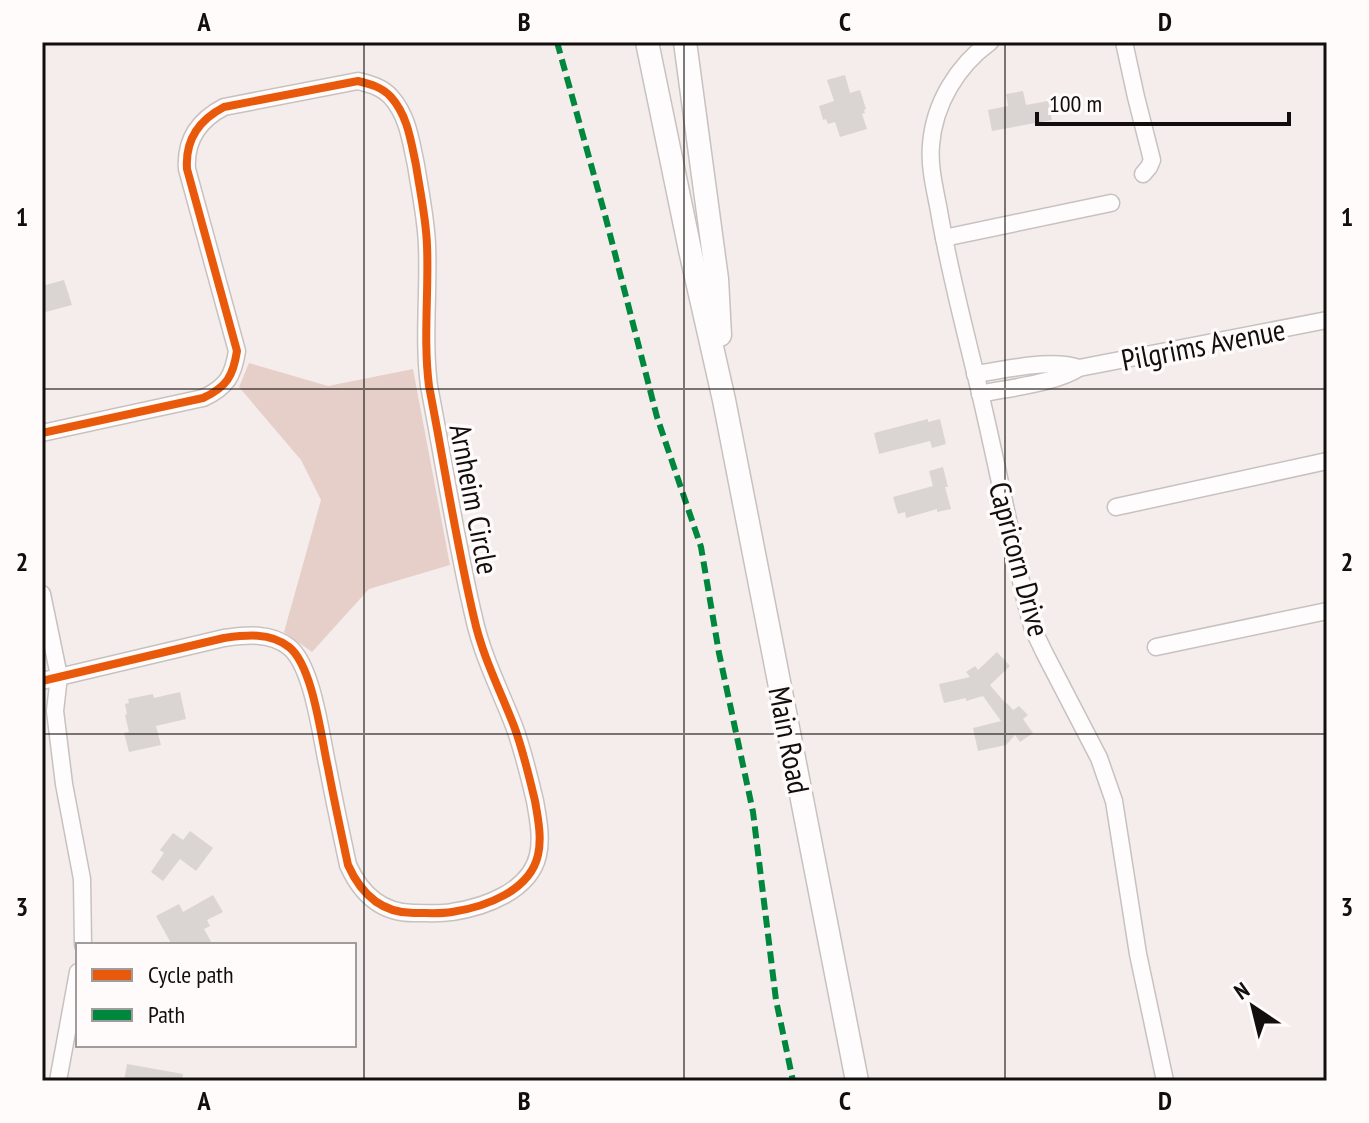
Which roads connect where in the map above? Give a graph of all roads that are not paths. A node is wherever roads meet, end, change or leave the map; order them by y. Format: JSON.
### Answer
{"nodes":[{"id":1,"x":647,"y":42,"type":"edge"},
{"id":2,"x":685,"y":42,"type":"edge"},
{"id":3,"x":990,"y":42,"type":"edge"},
{"id":4,"x":1124,"y":42,"type":"edge"},
{"id":5,"x":1143,"y":174,"type":"dead end"},
{"id":6,"x":1111,"y":203,"type":"dead end"},
{"id":7,"x":944,"y":238,"type":"junction"},
{"id":8,"x":1327,"y":320,"type":"edge"},
{"id":9,"x":1079,"y":368,"type":"junction"},
{"id":10,"x":975,"y":374,"type":"junction"},
{"id":11,"x":980,"y":394,"type":"junction"},
{"id":12,"x":724,"y":400,"type":"junction"},
{"id":13,"x":42,"y":433,"type":"edge"},
{"id":14,"x":1327,"y":461,"type":"edge"},
{"id":15,"x":1116,"y":507,"type":"dead end"},
{"id":16,"x":42,"y":594,"type":"edge"},
{"id":17,"x":1327,"y":611,"type":"edge"},
{"id":18,"x":1156,"y":647,"type":"dead end"},
{"id":19,"x":59,"y":676,"type":"junction"},
{"id":20,"x":42,"y":682,"type":"edge"},
{"id":21,"x":55,"y":711,"type":"junction"},
{"id":22,"x":83,"y":943,"type":"edge"},
{"id":23,"x":76,"y":983,"type":"edge"},
{"id":24,"x":58,"y":1081,"type":"edge"},
{"id":25,"x":857,"y":1081,"type":"edge"},
{"id":26,"x":1165,"y":1081,"type":"edge"}],
"edges":[{"from":1,"to":12,"type":"main road","name":"Main Road"},
{"from":2,"to":12,"type":"main road","name":"Main Road"},
{"from":3,"to":7,"type":"street","name":"Capricorn Drive"},
{"from":4,"to":5,"type":"street"},
{"from":6,"to":7,"type":"street"},
{"from":7,"to":10,"type":"street","name":"Capricorn Drive"},
{"from":8,"to":9,"type":"street","name":"Pilgrims Avenue"},
{"from":9,"to":10,"type":"street","name":"Pilgrims Avenue"},
{"from":9,"to":11,"type":"street","name":"Pilgrims Avenue"},
{"from":10,"to":11,"type":"street","name":"Capricorn Drive"},
{"from":11,"to":26,"type":"street","name":"Capricorn Drive"},
{"from":12,"to":25,"type":"main road","name":"Main Road"},
{"from":13,"to":19,"type":"street","name":"Arnheim Circle"},
{"from":14,"to":15,"type":"street"},
{"from":16,"to":19,"type":"street"},
{"from":17,"to":18,"type":"street"},
{"from":19,"to":20,"type":"street","name":"Arnheim Circle"},
{"from":19,"to":21,"type":"street"},
{"from":20,"to":21,"type":"street"},
{"from":21,"to":22,"type":"street"},
{"from":23,"to":24,"type":"street"}]}
